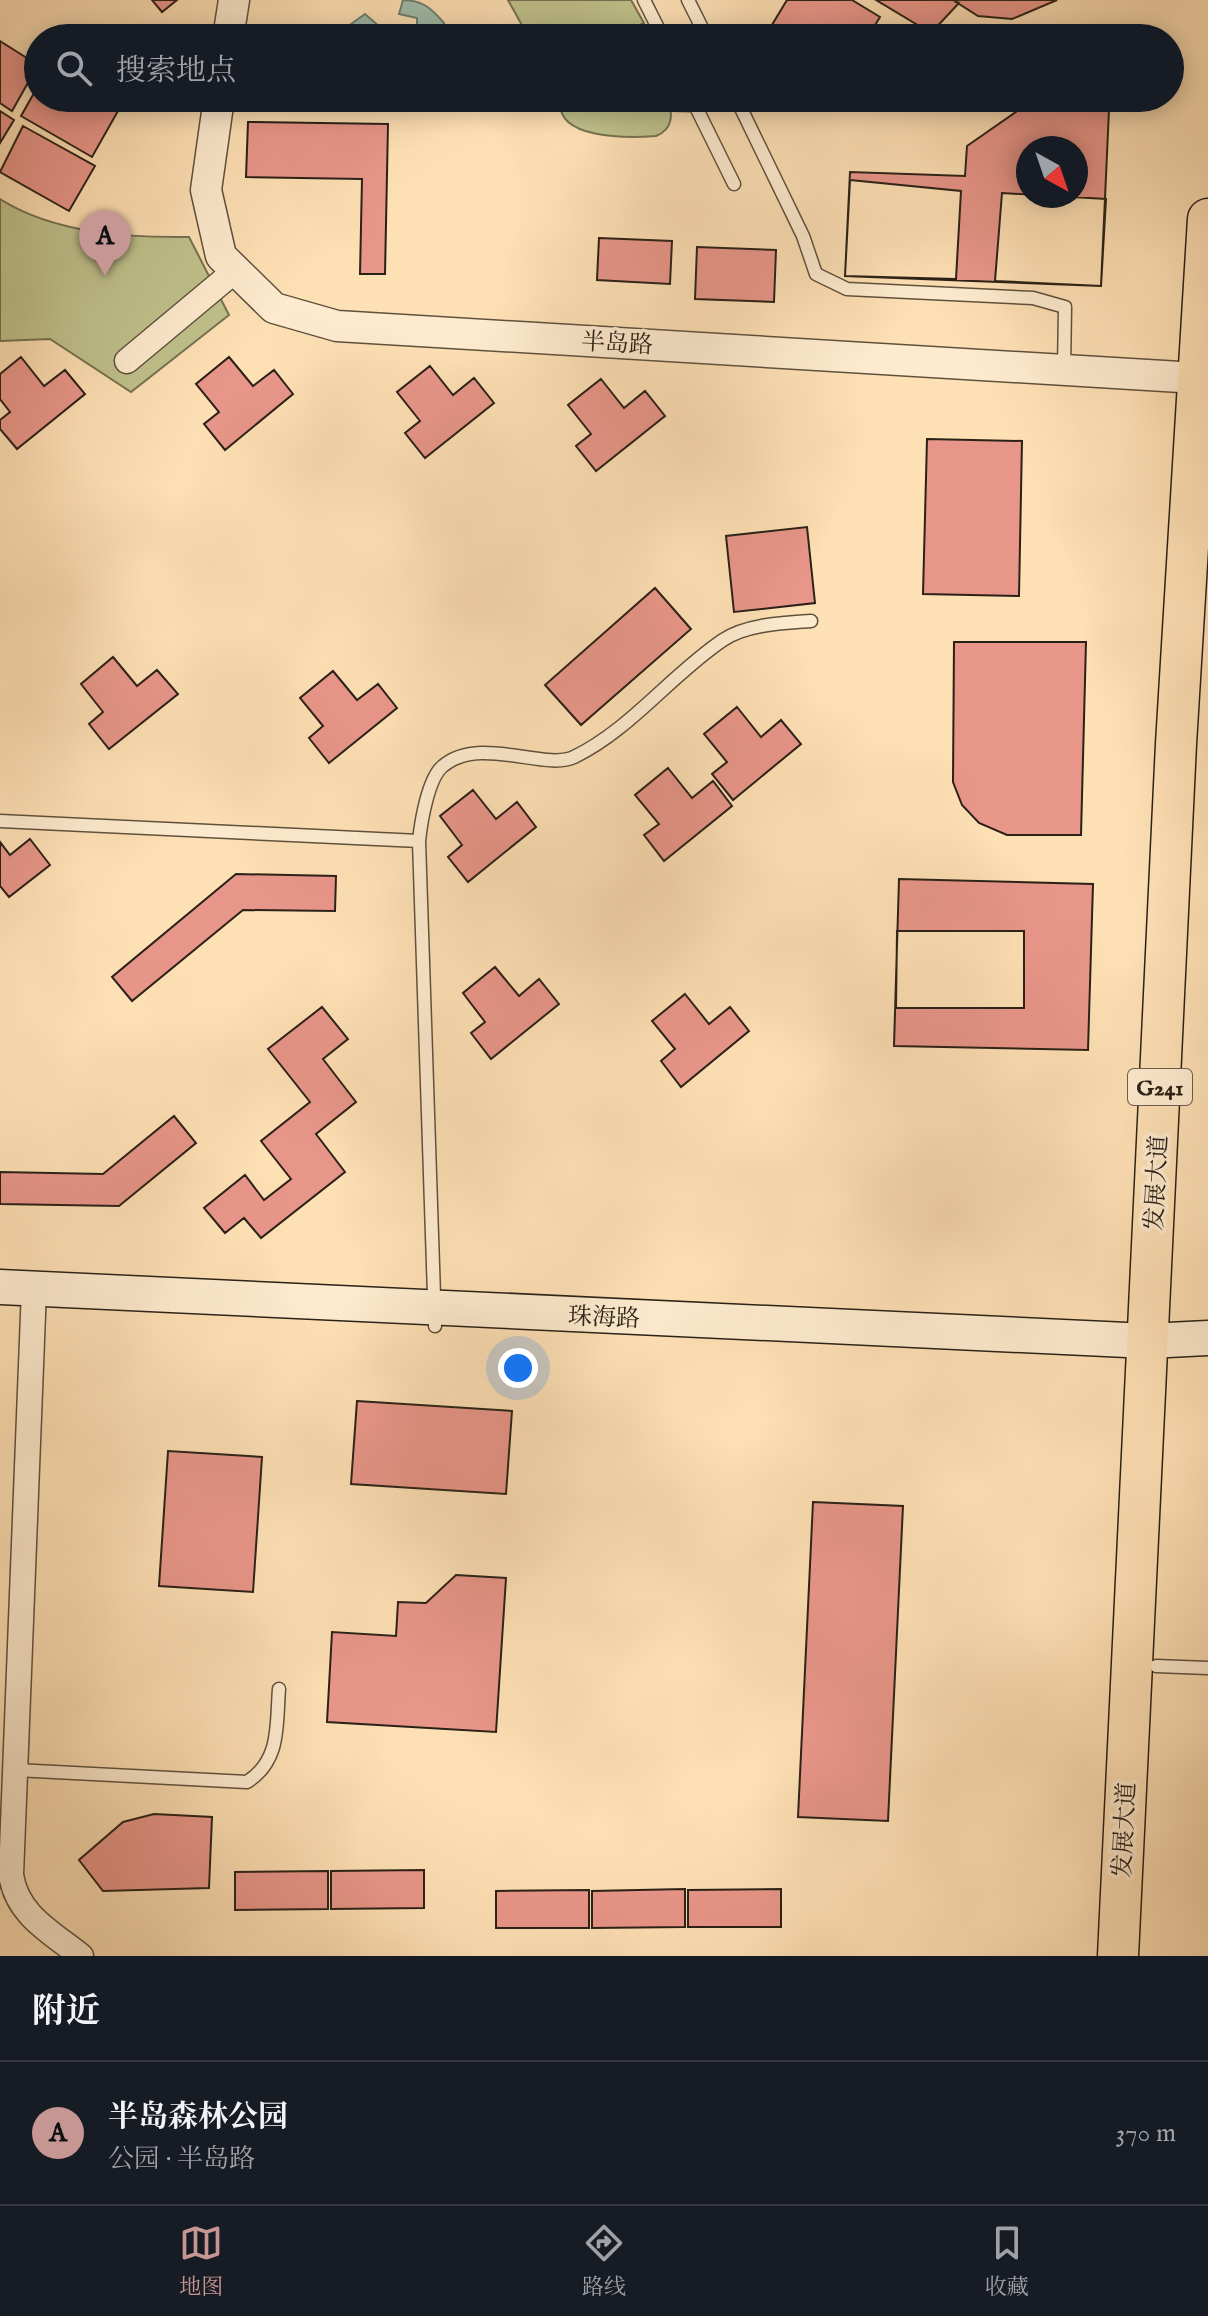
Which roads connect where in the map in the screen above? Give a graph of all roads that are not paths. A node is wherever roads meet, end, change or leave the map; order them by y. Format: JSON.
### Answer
{"nodes":[{"id":1,"x":234,"y":0,"type":"edge"},
{"id":2,"x":644,"y":0,"type":"edge"},
{"id":3,"x":688,"y":0,"type":"edge"},
{"id":4,"x":230,"y":24,"type":"edge"},
{"id":5,"x":656,"y":24,"type":"edge"},
{"id":6,"x":700,"y":24,"type":"edge"},
{"id":7,"x":217,"y":112,"type":"edge"},
{"id":8,"x":699,"y":112,"type":"edge"},
{"id":9,"x":743,"y":112,"type":"edge"},
{"id":10,"x":734,"y":184,"type":"dead end"},
{"id":11,"x":1208,"y":219,"type":"edge"},
{"id":12,"x":236,"y":270,"type":"junction"},
{"id":13,"x":127,"y":361,"type":"dead end"},
{"id":14,"x":1064,"y":370,"type":"junction"},
{"id":15,"x":1197,"y":378,"type":"junction"},
{"id":16,"x":1208,"y":620,"type":"edge"},
{"id":17,"x":811,"y":621,"type":"dead end"},
{"id":18,"x":0,"y":821,"type":"edge"},
{"id":19,"x":419,"y":841,"type":"junction"},
{"id":20,"x":0,"y":1287,"type":"edge"},
{"id":21,"x":23,"y":1301,"type":"edge"},
{"id":22,"x":435,"y":1318,"type":"junction"},
{"id":23,"x":1176,"y":1346,"type":"edge"},
{"id":24,"x":1156,"y":1666,"type":"junction"},
{"id":25,"x":1208,"y":1668,"type":"edge"},
{"id":26,"x":279,"y":1689,"type":"dead end"},
{"id":27,"x":16,"y":1770,"type":"junction"},
{"id":28,"x":81,"y":1956,"type":"edge"},
{"id":29,"x":1118,"y":1956,"type":"edge"},
{"id":30,"x":1142,"y":1956,"type":"edge"}],
"edges":[{"from":1,"to":4,"type":"street"},
{"from":2,"to":5,"type":"lane"},
{"from":3,"to":6,"type":"lane"},
{"from":7,"to":12,"type":"street","name":"半岛路"},
{"from":8,"to":10,"type":"lane"},
{"from":9,"to":14,"type":"lane"},
{"from":11,"to":15,"type":"highway","name":"发展大道","number":"G241"},
{"from":12,"to":13,"type":"street"},
{"from":12,"to":14,"type":"street","name":"半岛路"},
{"from":14,"to":15,"type":"street","name":"半岛路"},
{"from":15,"to":23,"type":"highway","name":"发展大道","number":"G241"},
{"from":16,"to":23,"type":"highway","name":"发展大道","number":"G241"},
{"from":17,"to":19,"type":"lane"},
{"from":18,"to":19,"type":"lane"},
{"from":19,"to":22,"type":"lane"},
{"from":20,"to":21,"type":"main road","name":"珠海路"},
{"from":21,"to":22,"type":"main road","name":"珠海路"},
{"from":21,"to":27,"type":"street"},
{"from":22,"to":23,"type":"main road","name":"珠海路"},
{"from":23,"to":24,"type":"highway","name":"发展大道","number":"G241"},
{"from":23,"to":29,"type":"highway","name":"发展大道","number":"G241"},
{"from":24,"to":25,"type":"lane"},
{"from":24,"to":30,"type":"highway","name":"发展大道","number":"G241"},
{"from":26,"to":27,"type":"lane"},
{"from":27,"to":28,"type":"street"}]}
